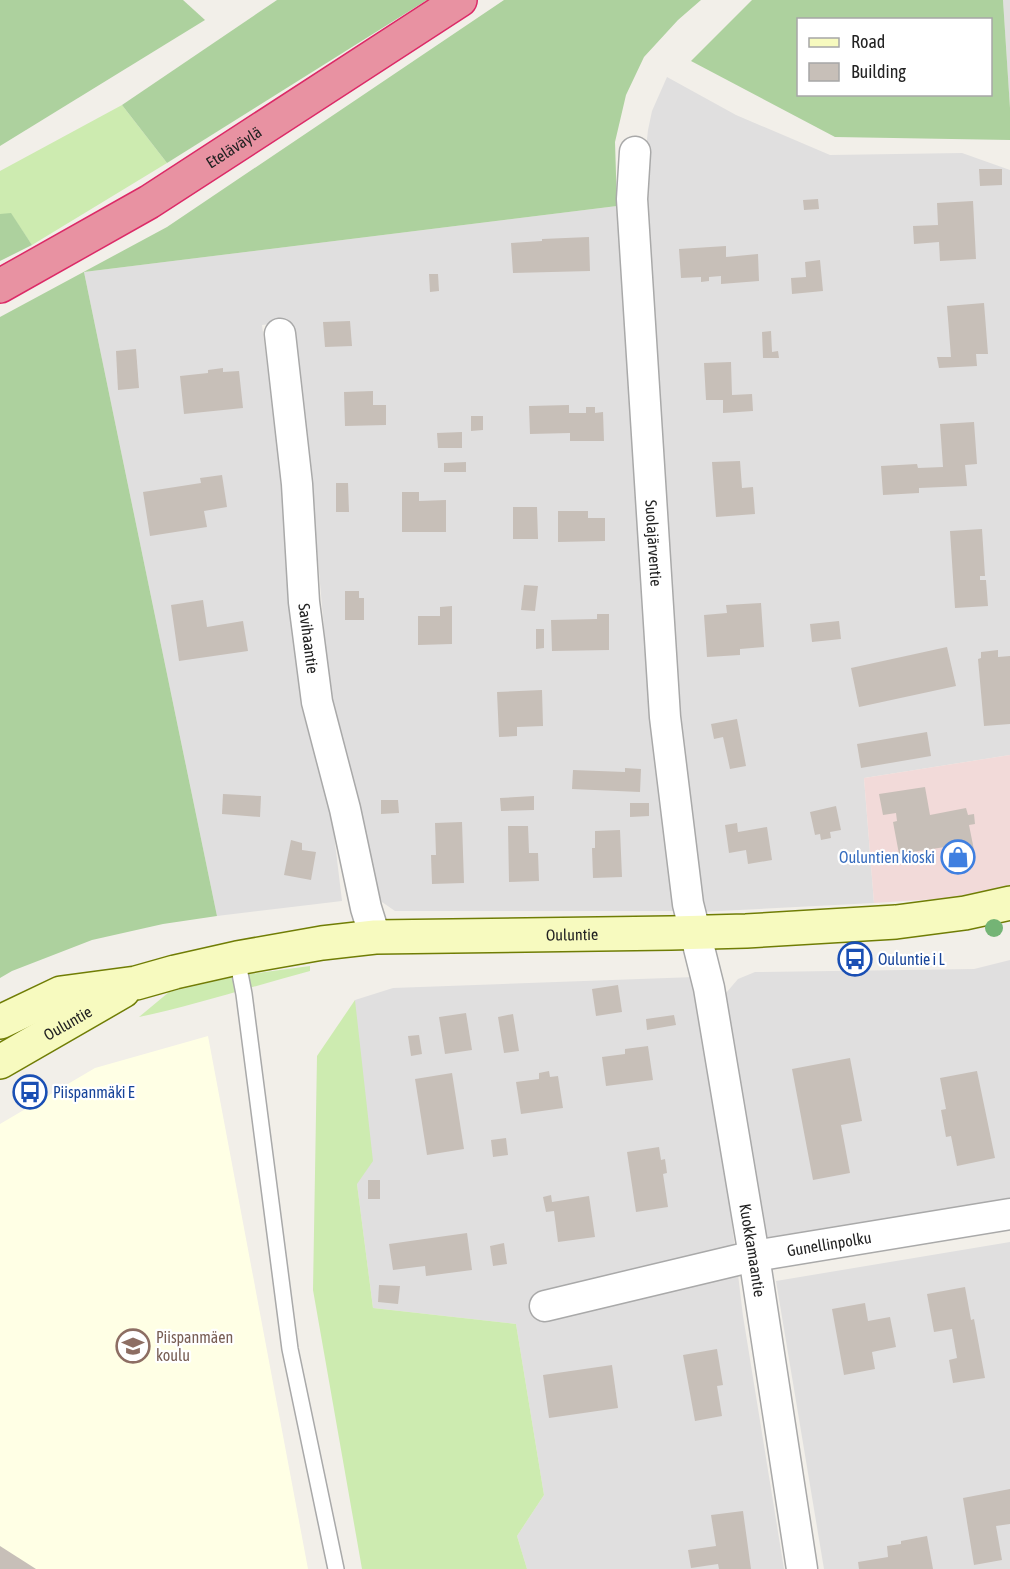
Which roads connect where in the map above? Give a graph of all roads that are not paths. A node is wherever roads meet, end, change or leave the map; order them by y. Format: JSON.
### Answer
{"nodes":[{"id":1,"x":460,"y":0,"type":"edge"},
{"id":2,"x":635,"y":152,"type":"dead end"},
{"id":3,"x":0,"y":286,"type":"edge"},
{"id":4,"x":280,"y":334,"type":"dead end"},
{"id":5,"x":1010,"y":903,"type":"edge"},
{"id":6,"x":695,"y":932,"type":"junction"},
{"id":7,"x":375,"y":937,"type":"junction"},
{"id":8,"x":237,"y":958,"type":"junction"},
{"id":9,"x":136,"y":983,"type":"junction"},
{"id":10,"x":0,"y":1022,"type":"edge"},
{"id":11,"x":0,"y":1062,"type":"edge"},
{"id":12,"x":1010,"y":1214,"type":"edge"},
{"id":13,"x":754,"y":1256,"type":"junction"},
{"id":14,"x":545,"y":1306,"type":"dead end"},
{"id":15,"x":336,"y":1569,"type":"edge"},
{"id":16,"x":802,"y":1569,"type":"edge"}],
"edges":[{"from":1,"to":3,"type":"highway","name":"Eteläväylä"},
{"from":2,"to":6,"type":"street","name":"Suolajärventie"},
{"from":4,"to":7,"type":"street","name":"Savihaantie"},
{"from":5,"to":6,"type":"main road","name":"Ouluntie"},
{"from":6,"to":7,"type":"main road","name":"Ouluntie"},
{"from":6,"to":13,"type":"street","name":"Kuokkamaantie"},
{"from":7,"to":8,"type":"main road","name":"Ouluntie"},
{"from":8,"to":9,"type":"main road","name":"Ouluntie"},
{"from":8,"to":15,"type":"lane"},
{"from":9,"to":10,"type":"main road","name":"Ouluntie"},
{"from":9,"to":11,"type":"main road","name":"Ouluntie"},
{"from":12,"to":13,"type":"street","name":"Gunellinpolku"},
{"from":13,"to":14,"type":"street","name":"Gunellinpolku"},
{"from":13,"to":16,"type":"street","name":"Kuokkamaantie"}]}
